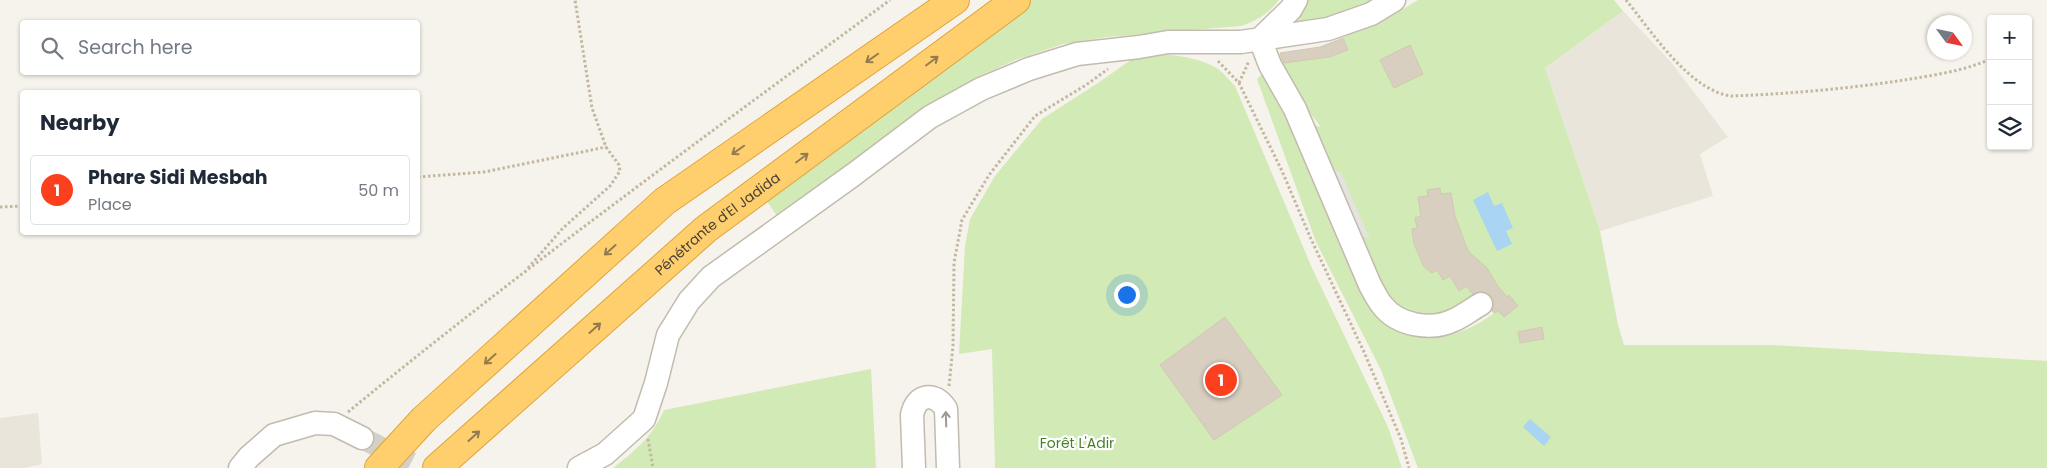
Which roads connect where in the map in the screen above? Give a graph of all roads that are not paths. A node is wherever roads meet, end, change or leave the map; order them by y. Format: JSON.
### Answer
{"nodes":[{"id":1,"x":955,"y":0,"type":"edge"},
{"id":2,"x":1016,"y":0,"type":"edge"},
{"id":3,"x":1296,"y":0,"type":"edge"},
{"id":4,"x":1394,"y":0,"type":"edge"},
{"id":5,"x":1260,"y":39,"type":"junction"},
{"id":6,"x":1481,"y":304,"type":"dead end"},
{"id":7,"x":362,"y":438,"type":"tunnel mouth"},
{"id":8,"x":240,"y":468,"type":"edge"},
{"id":9,"x":379,"y":468,"type":"edge"},
{"id":10,"x":437,"y":468,"type":"edge"},
{"id":11,"x":579,"y":468,"type":"edge"},
{"id":12,"x":914,"y":468,"type":"edge"},
{"id":13,"x":948,"y":468,"type":"edge"}],
"edges":[{"from":1,"to":9,"type":"highway","one_way":true},
{"from":10,"to":2,"type":"highway","name":"Pénétrante d'El Jadida","one_way":true},
{"from":3,"to":5,"type":"street"},
{"from":4,"to":5,"type":"street"},
{"from":5,"to":6,"type":"street"},
{"from":5,"to":11,"type":"street"},
{"from":7,"to":8,"type":"street"},
{"from":13,"to":12,"type":"street","one_way":true}]}
